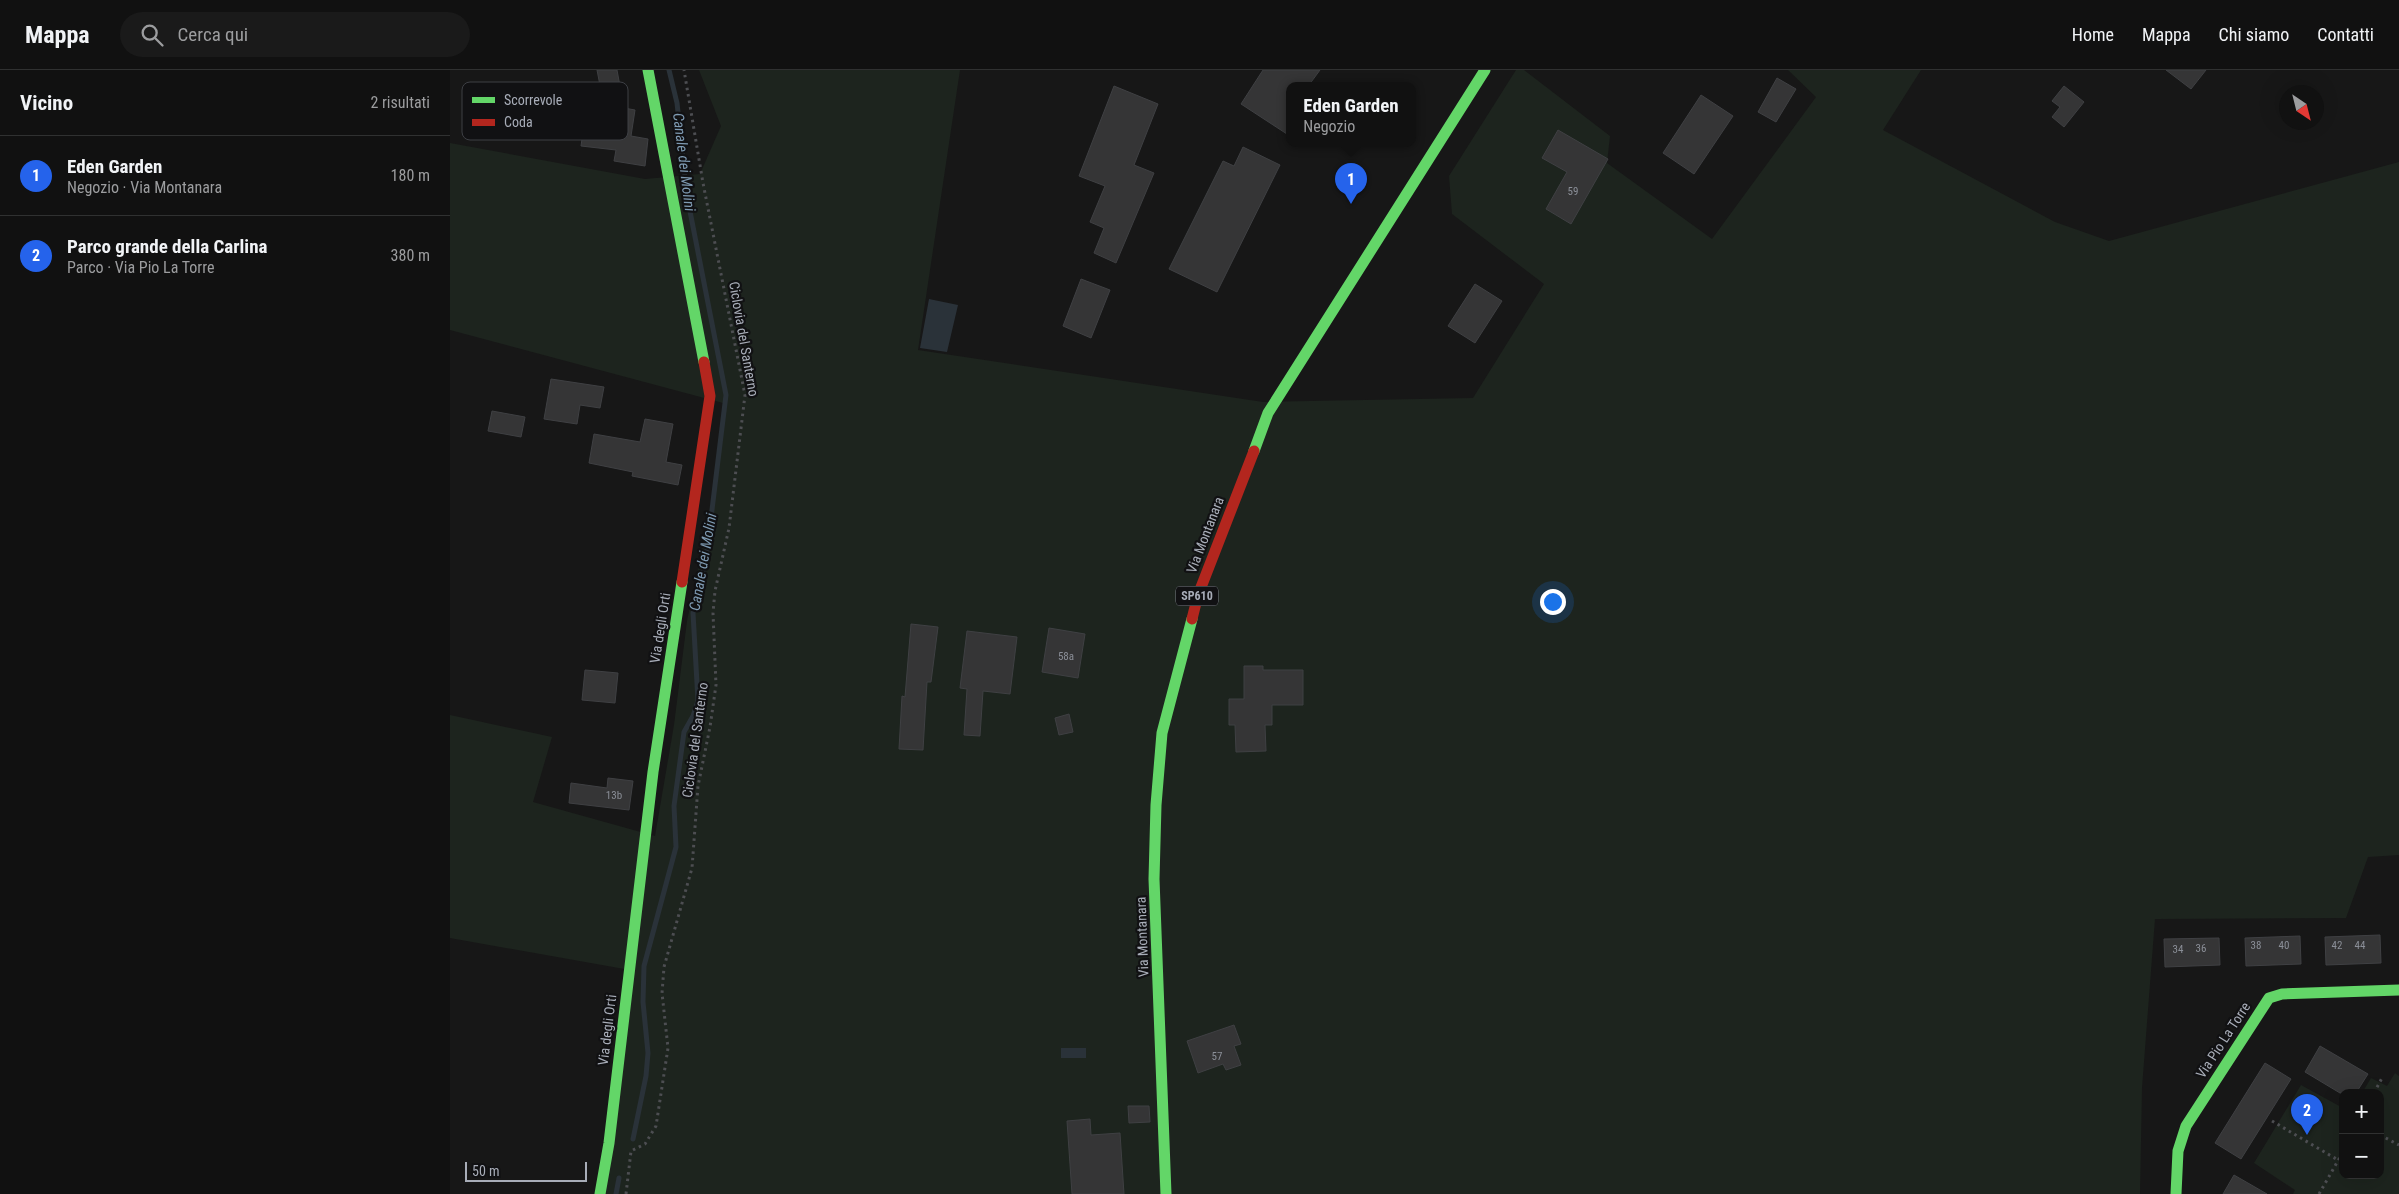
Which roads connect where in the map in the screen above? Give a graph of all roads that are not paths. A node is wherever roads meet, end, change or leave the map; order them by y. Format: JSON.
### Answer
{"nodes":[{"id":1,"x":648,"y":70,"type":"edge"},
{"id":2,"x":1485,"y":70,"type":"edge"},
{"id":3,"x":2399,"y":990,"type":"edge"},
{"id":4,"x":600,"y":1194,"type":"edge"},
{"id":5,"x":1166,"y":1194,"type":"edge"},
{"id":6,"x":2176,"y":1194,"type":"edge"}],
"edges":[{"from":1,"to":4,"type":"street","name":"Via degli Orti"},
{"from":2,"to":5,"type":"street","name":"Via Montanara","number":"SP610"},
{"from":3,"to":6,"type":"street","name":"Via Pio La Torre"}]}
